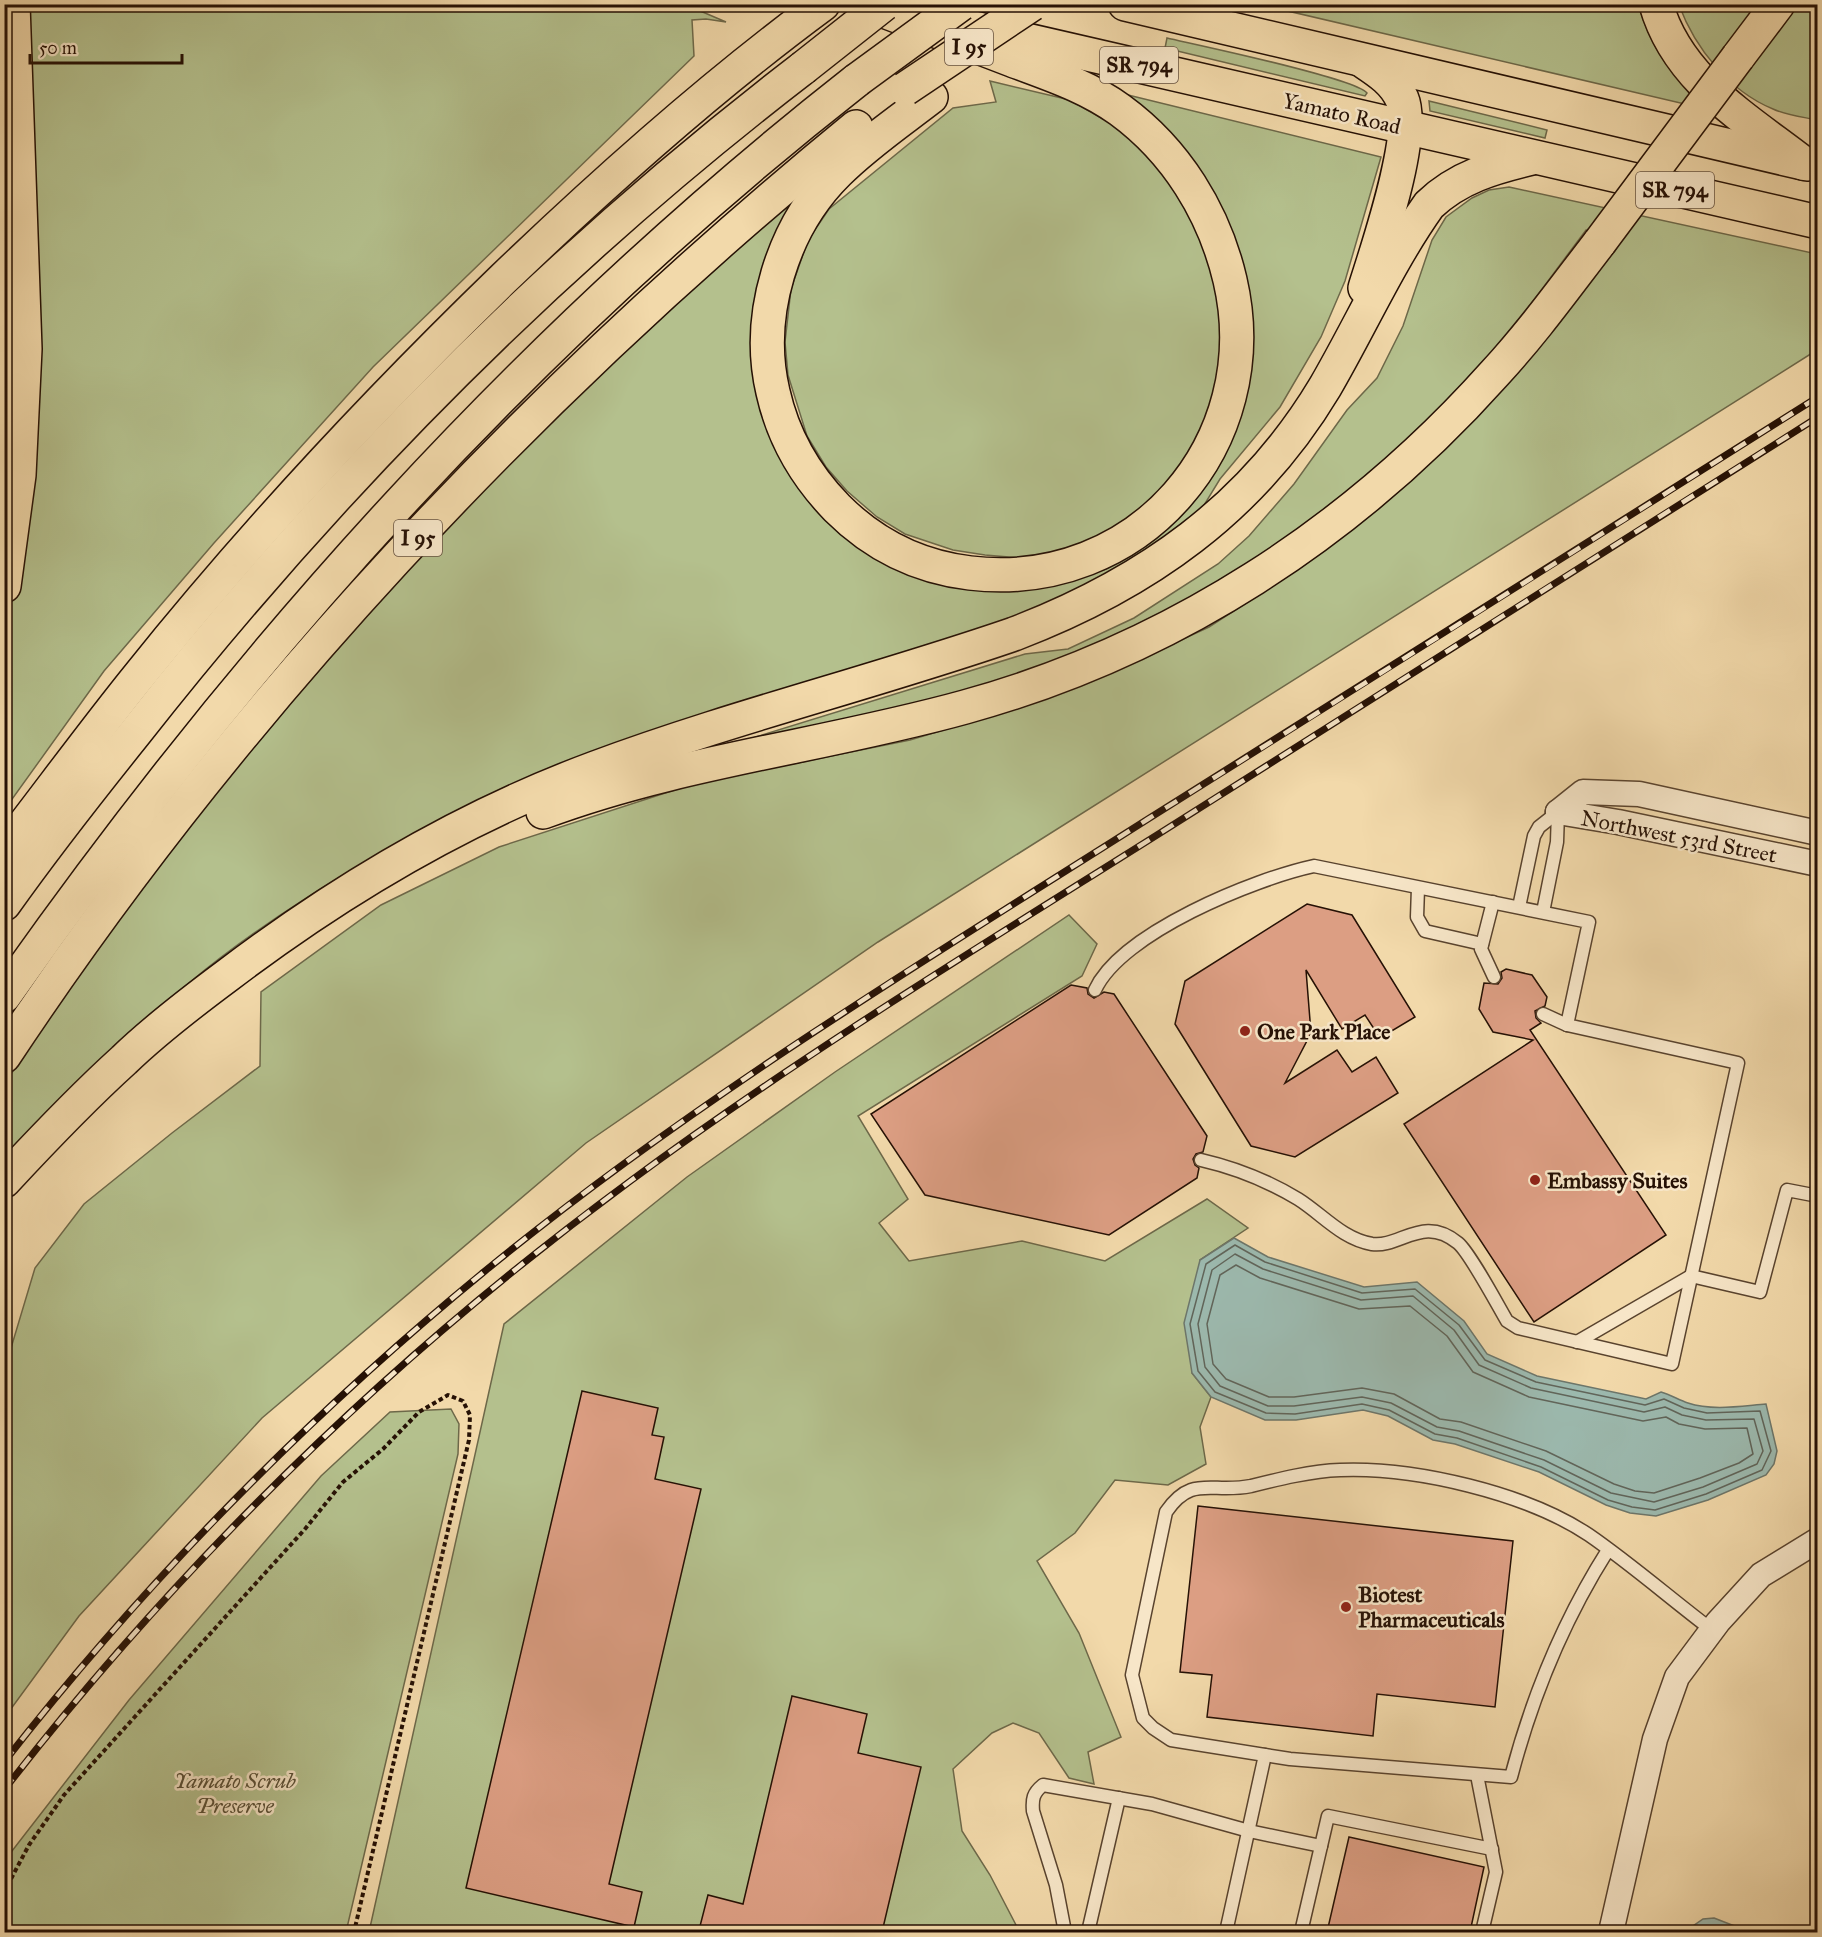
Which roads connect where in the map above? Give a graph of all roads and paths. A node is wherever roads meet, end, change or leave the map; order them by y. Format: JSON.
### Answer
{"nodes":[{"id":1,"x":13,"y":4,"type":"edge"},
{"id":2,"x":801,"y":4,"type":"edge"},
{"id":3,"x":823,"y":4,"type":"edge"},
{"id":4,"x":961,"y":4,"type":"edge"},
{"id":5,"x":1034,"y":4,"type":"edge"},
{"id":6,"x":1125,"y":4,"type":"edge"},
{"id":7,"x":1656,"y":4,"type":"edge"},
{"id":8,"x":1778,"y":4,"type":"edge"},
{"id":9,"x":874,"y":5,"type":"edge"},
{"id":10,"x":4,"y":49,"type":"edge"},
{"id":11,"x":752,"y":57,"type":"junction"},
{"id":12,"x":1363,"y":61,"type":"junction"},
{"id":13,"x":14,"y":92,"type":"junction"},
{"id":14,"x":918,"y":93,"type":"junction"},
{"id":15,"x":1406,"y":128,"type":"junction"},
{"id":16,"x":1532,"y":158,"type":"junction"},
{"id":17,"x":1810,"y":164,"type":"edge"},
{"id":18,"x":1818,"y":222,"type":"edge"},
{"id":19,"x":1349,"y":342,"type":"junction"},
{"id":20,"x":4,"y":586,"type":"edge"},
{"id":21,"x":1558,"y":812,"type":"junction"},
{"id":22,"x":1818,"y":833,"type":"edge"},
{"id":23,"x":4,"y":851,"type":"edge"},
{"id":24,"x":1818,"y":864,"type":"edge"},
{"id":25,"x":1418,"y":888,"type":"junction"},
{"id":26,"x":1493,"y":903,"type":"junction"},
{"id":27,"x":4,"y":904,"type":"edge"},
{"id":28,"x":1519,"y":908,"type":"junction"},
{"id":29,"x":1543,"y":912,"type":"junction"},
{"id":30,"x":268,"y":944,"type":"junction"},
{"id":31,"x":1482,"y":944,"type":"junction"},
{"id":32,"x":1494,"y":977,"type":"dead end"},
{"id":33,"x":1095,"y":990,"type":"dead end"},
{"id":34,"x":4,"y":996,"type":"edge"},
{"id":35,"x":1543,"y":1014,"type":"dead end"},
{"id":36,"x":1567,"y":1025,"type":"junction"},
{"id":37,"x":4,"y":1056,"type":"edge"},
{"id":38,"x":1201,"y":1160,"type":"dead end"},
{"id":39,"x":4,"y":1181,"type":"edge"},
{"id":40,"x":1818,"y":1196,"type":"edge"},
{"id":41,"x":1692,"y":1276,"type":"junction"},
{"id":42,"x":1577,"y":1342,"type":"junction"},
{"id":43,"x":1818,"y":1540,"type":"edge"},
{"id":44,"x":1608,"y":1550,"type":"junction"},
{"id":45,"x":1712,"y":1630,"type":"junction"},
{"id":46,"x":1265,"y":1755,"type":"junction"},
{"id":47,"x":1477,"y":1775,"type":"junction"},
{"id":48,"x":1119,"y":1798,"type":"junction"},
{"id":49,"x":1248,"y":1831,"type":"junction"},
{"id":50,"x":1321,"y":1846,"type":"junction"},
{"id":51,"x":1492,"y":1849,"type":"junction"},
{"id":52,"x":4,"y":1892,"type":"edge"},
{"id":53,"x":354,"y":1932,"type":"edge"},
{"id":54,"x":1065,"y":1932,"type":"edge"},
{"id":55,"x":1088,"y":1932,"type":"edge"},
{"id":56,"x":1226,"y":1932,"type":"edge"},
{"id":57,"x":1301,"y":1932,"type":"edge"},
{"id":58,"x":1482,"y":1932,"type":"edge"},
{"id":59,"x":1611,"y":1932,"type":"edge"}],
"edges":[{"from":1,"to":13,"type":"main road"},
{"from":2,"to":11,"type":"main road"},
{"from":3,"to":11,"type":"main road"},
{"from":4,"to":34,"type":"main road","bridge":true},
{"from":5,"to":14,"type":"main road","bridge":true},
{"from":6,"to":12,"type":"main road","number":"SR 794"},
{"from":7,"to":17,"type":"main road"},
{"from":8,"to":30,"type":"main road","bridge":true},
{"from":9,"to":14,"type":"main road"},
{"from":9,"to":15,"type":"main road","name":"Yamato Road","number":"SR 794"},
{"from":9,"to":27,"type":"main road","bridge":true},
{"from":10,"to":13,"type":"main road"},
{"from":11,"to":23,"type":"main road"},
{"from":12,"to":15,"type":"main road"},
{"from":12,"to":17,"type":"main road","number":"SR 794"},
{"from":13,"to":20,"type":"main road"},
{"from":14,"to":37,"type":"main road","number":"I 95"},
{"from":15,"to":16,"type":"main road","name":"Yamato Road","number":"SR 794"},
{"from":15,"to":19,"type":"main road"},
{"from":16,"to":18,"type":"main road","name":"Yamato Road","number":"SR 794"},
{"from":16,"to":19,"type":"main road"},
{"from":19,"to":30,"type":"main road"},
{"from":21,"to":22,"type":"street","name":"Northwest 53rd Street"},
{"from":21,"to":24,"type":"street","name":"Northwest 53rd Street"},
{"from":21,"to":28,"type":"lane"},
{"from":21,"to":29,"type":"lane"},
{"from":25,"to":26,"type":"lane"},
{"from":25,"to":31,"type":"lane"},
{"from":25,"to":33,"type":"lane"},
{"from":26,"to":28,"type":"lane"},
{"from":26,"to":31,"type":"lane"},
{"from":28,"to":29,"type":"lane"},
{"from":29,"to":36,"type":"lane"},
{"from":30,"to":39,"type":"main road"},
{"from":31,"to":32,"type":"lane"},
{"from":35,"to":36,"type":"lane"},
{"from":36,"to":41,"type":"lane"},
{"from":38,"to":42,"type":"lane"},
{"from":40,"to":41,"type":"lane"},
{"from":41,"to":42,"type":"lane"},
{"from":41,"to":42,"type":"lane"},
{"from":43,"to":45,"type":"street"},
{"from":44,"to":45,"type":"lane"},
{"from":44,"to":46,"type":"lane"},
{"from":44,"to":47,"type":"lane"},
{"from":45,"to":59,"type":"street"},
{"from":46,"to":47,"type":"lane"},
{"from":46,"to":49,"type":"lane"},
{"from":47,"to":51,"type":"lane"},
{"from":48,"to":49,"type":"lane"},
{"from":48,"to":54,"type":"lane"},
{"from":48,"to":55,"type":"lane"},
{"from":49,"to":50,"type":"lane"},
{"from":49,"to":56,"type":"lane"},
{"from":50,"to":51,"type":"lane"},
{"from":50,"to":57,"type":"lane"},
{"from":51,"to":58,"type":"lane"},
{"from":52,"to":53,"type":"path"}]}
